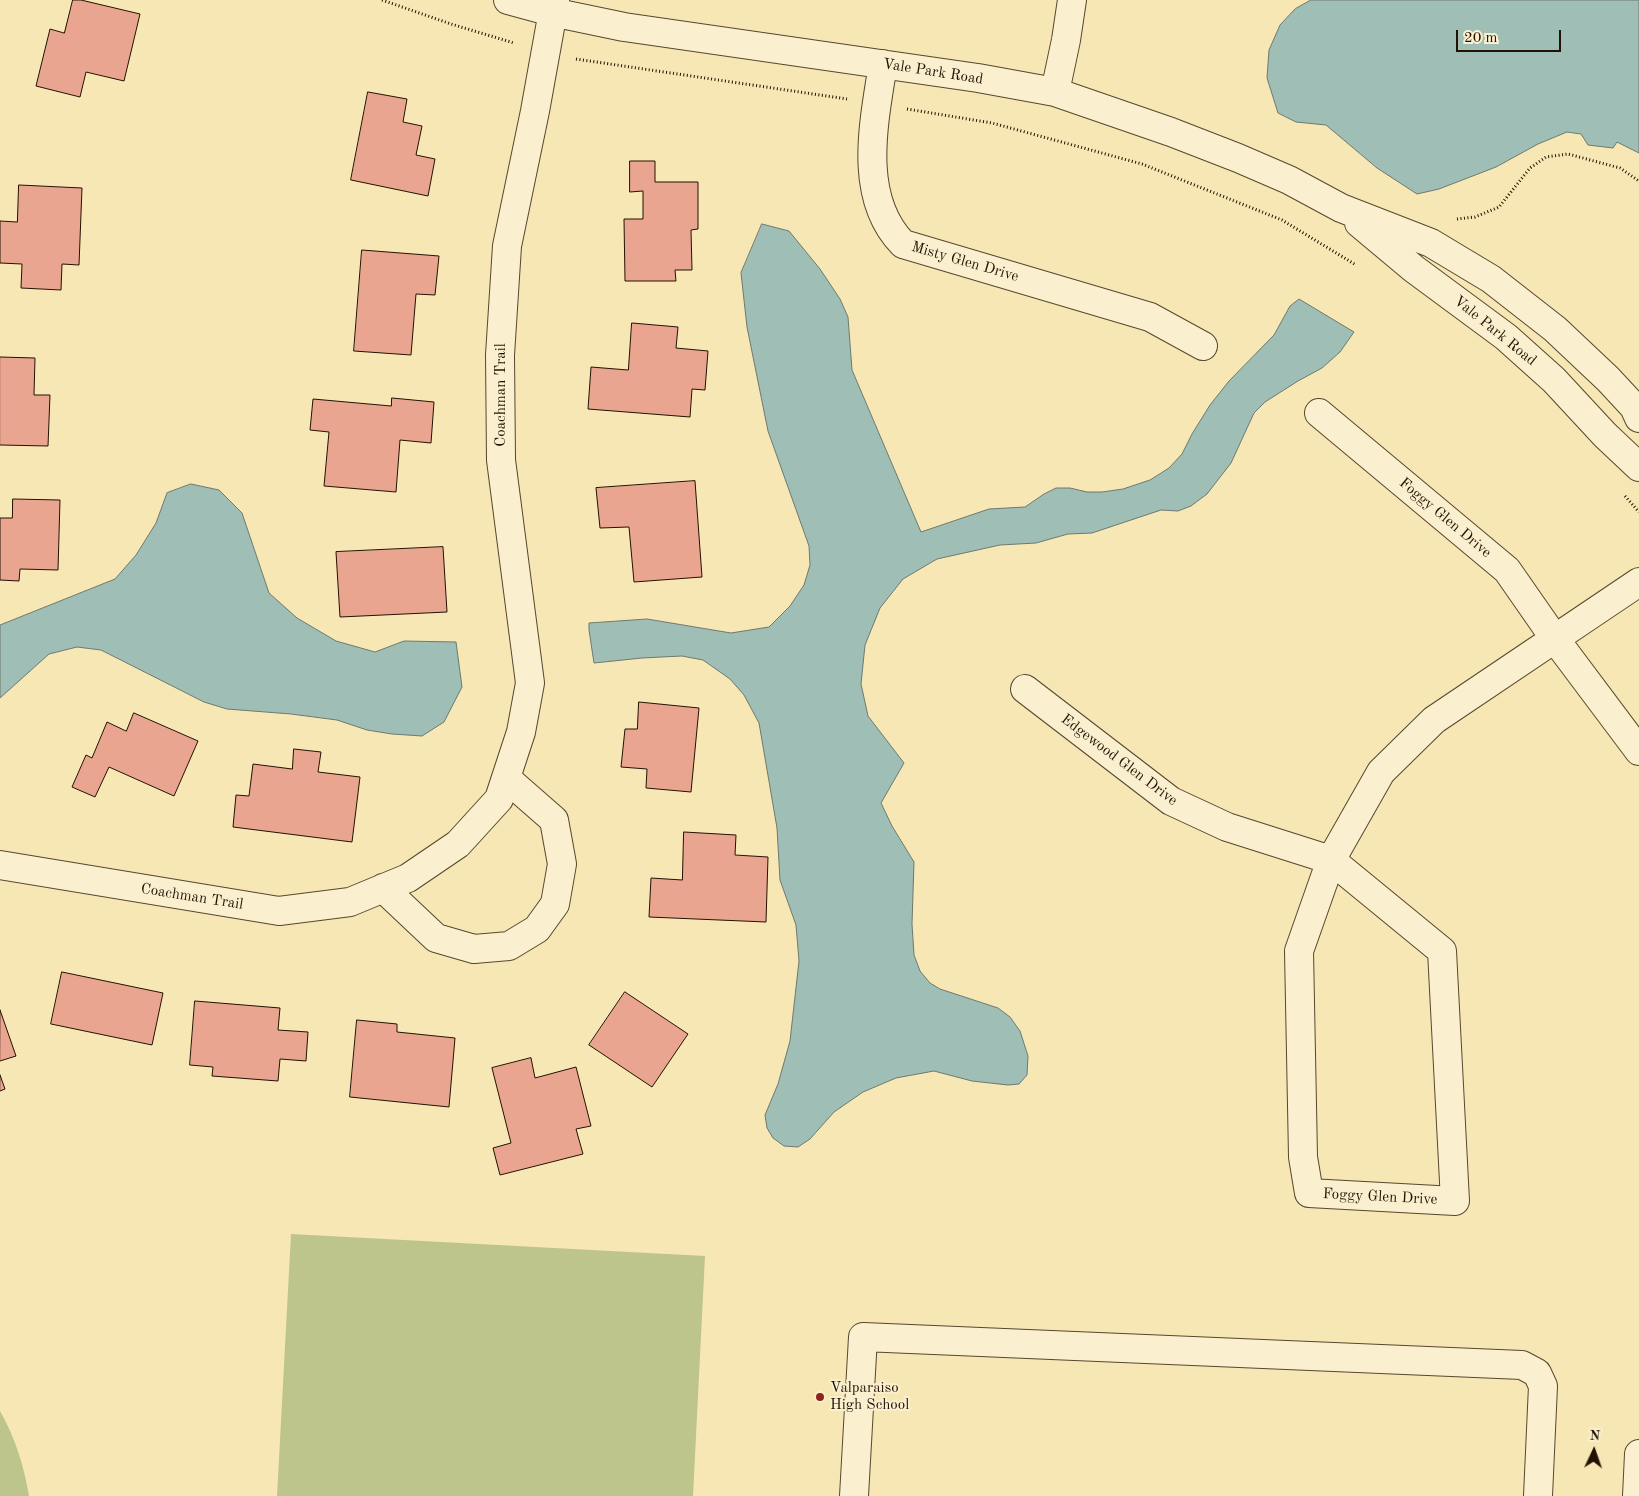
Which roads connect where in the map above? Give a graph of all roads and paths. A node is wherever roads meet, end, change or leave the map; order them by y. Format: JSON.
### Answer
{"nodes":[{"id":1,"x":382,"y":0,"type":"edge"},
{"id":2,"x":508,"y":0,"type":"edge"},
{"id":3,"x":1072,"y":0,"type":"edge"},
{"id":4,"x":553,"y":6,"type":"edge"},
{"id":5,"x":546,"y":51,"type":"junction"},
{"id":6,"x":883,"y":64,"type":"junction"},
{"id":7,"x":1055,"y":92,"type":"junction"},
{"id":8,"x":877,"y":104,"type":"junction"},
{"id":9,"x":1639,"y":181,"type":"edge"},
{"id":10,"x":1340,"y":208,"type":"junction"},
{"id":11,"x":1452,"y":220,"type":"dead end"},
{"id":12,"x":1363,"y":269,"type":"dead end"},
{"id":13,"x":1203,"y":346,"type":"dead end"},
{"id":14,"x":1319,"y":413,"type":"dead end"},
{"id":15,"x":1639,"y":418,"type":"edge"},
{"id":16,"x":1639,"y":466,"type":"edge"},
{"id":17,"x":1619,"y":490,"type":"dead end"},
{"id":18,"x":1639,"y":512,"type":"edge"},
{"id":19,"x":1639,"y":582,"type":"edge"},
{"id":20,"x":1554,"y":638,"type":"junction"},
{"id":21,"x":1025,"y":690,"type":"dead end"},
{"id":22,"x":1639,"y":751,"type":"edge"},
{"id":23,"x":506,"y":778,"type":"junction"},
{"id":24,"x":1331,"y":860,"type":"junction"},
{"id":25,"x":0,"y":865,"type":"edge"},
{"id":26,"x":383,"y":888,"type":"junction"},
{"id":27,"x":854,"y":1496,"type":"edge"},
{"id":28,"x":1538,"y":1496,"type":"edge"}],
"edges":[{"from":1,"to":5,"type":"path"},
{"from":2,"to":4,"type":"street","name":"Vale Park Road"},
{"from":3,"to":7,"type":"street"},
{"from":4,"to":5,"type":"street","name":"Coachman Trail"},
{"from":4,"to":6,"type":"street","name":"Vale Park Road"},
{"from":5,"to":8,"type":"path"},
{"from":5,"to":23,"type":"street","name":"Coachman Trail"},
{"from":6,"to":7,"type":"street","name":"Vale Park Road"},
{"from":6,"to":8,"type":"street","name":"Misty Glen Drive"},
{"from":7,"to":10,"type":"street","name":"Vale Park Road"},
{"from":8,"to":12,"type":"path"},
{"from":8,"to":13,"type":"street","name":"Misty Glen Drive"},
{"from":9,"to":11,"type":"path"},
{"from":10,"to":15,"type":"street","name":"Vale Park Road"},
{"from":10,"to":16,"type":"street","name":"Vale Park Road"},
{"from":14,"to":20,"type":"street","name":"Foggy Glen Drive"},
{"from":17,"to":18,"type":"path"},
{"from":19,"to":20,"type":"street","name":"Foggy Glen Drive"},
{"from":20,"to":22,"type":"street","name":"Foggy Glen Drive"},
{"from":20,"to":24,"type":"street","name":"Foggy Glen Drive"},
{"from":21,"to":24,"type":"street","name":"Edgewood Glen Drive"},
{"from":23,"to":26,"type":"street","name":"Coachman Trail"},
{"from":23,"to":26,"type":"street"},
{"from":24,"to":24,"type":"street","name":"Foggy Glen Drive"},
{"from":25,"to":26,"type":"street","name":"Coachman Trail"},
{"from":27,"to":28,"type":"street"}]}
